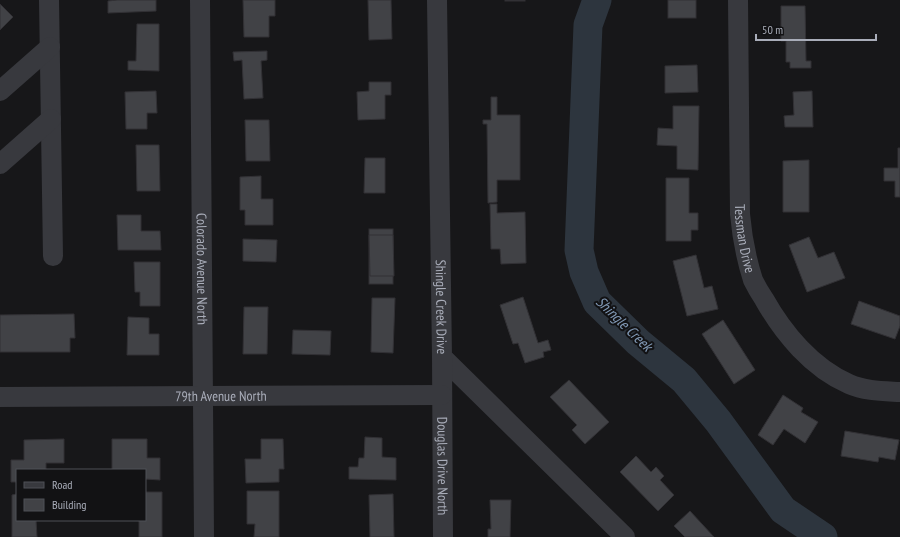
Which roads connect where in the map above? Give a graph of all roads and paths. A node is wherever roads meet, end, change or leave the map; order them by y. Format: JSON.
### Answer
{"nodes":[{"id":1,"x":49,"y":0,"type":"edge"},
{"id":2,"x":200,"y":0,"type":"edge"},
{"id":3,"x":437,"y":0,"type":"edge"},
{"id":4,"x":738,"y":0,"type":"edge"},
{"id":5,"x":50,"y":47,"type":"junction"},
{"id":6,"x":0,"y":91,"type":"edge"},
{"id":7,"x":51,"y":119,"type":"junction"},
{"id":8,"x":0,"y":164,"type":"edge"},
{"id":9,"x":53,"y":256,"type":"dead end"},
{"id":10,"x":442,"y":357,"type":"junction"},
{"id":11,"x":900,"y":392,"type":"edge"},
{"id":12,"x":442,"y":395,"type":"junction"},
{"id":13,"x":203,"y":396,"type":"junction"},
{"id":14,"x":0,"y":397,"type":"edge"},
{"id":15,"x":204,"y":537,"type":"edge"},
{"id":16,"x":443,"y":537,"type":"edge"},
{"id":17,"x":625,"y":537,"type":"edge"}],
"edges":[{"from":1,"to":5,"type":"street"},
{"from":2,"to":13,"type":"street","name":"Colorado Avenue North"},
{"from":3,"to":10,"type":"street","name":"Shingle Creek Drive"},
{"from":4,"to":11,"type":"street","name":"Tessman Drive"},
{"from":5,"to":6,"type":"street"},
{"from":5,"to":7,"type":"street"},
{"from":7,"to":8,"type":"street"},
{"from":7,"to":9,"type":"street"},
{"from":10,"to":12,"type":"street","name":"Douglas Drive North"},
{"from":10,"to":17,"type":"street","name":"Shingle Creek Drive"},
{"from":12,"to":13,"type":"street","name":"79th Avenue North"},
{"from":12,"to":16,"type":"street","name":"Douglas Drive North"},
{"from":13,"to":14,"type":"street","name":"79th Avenue North"},
{"from":13,"to":15,"type":"street","name":"Colorado Avenue North"}]}
